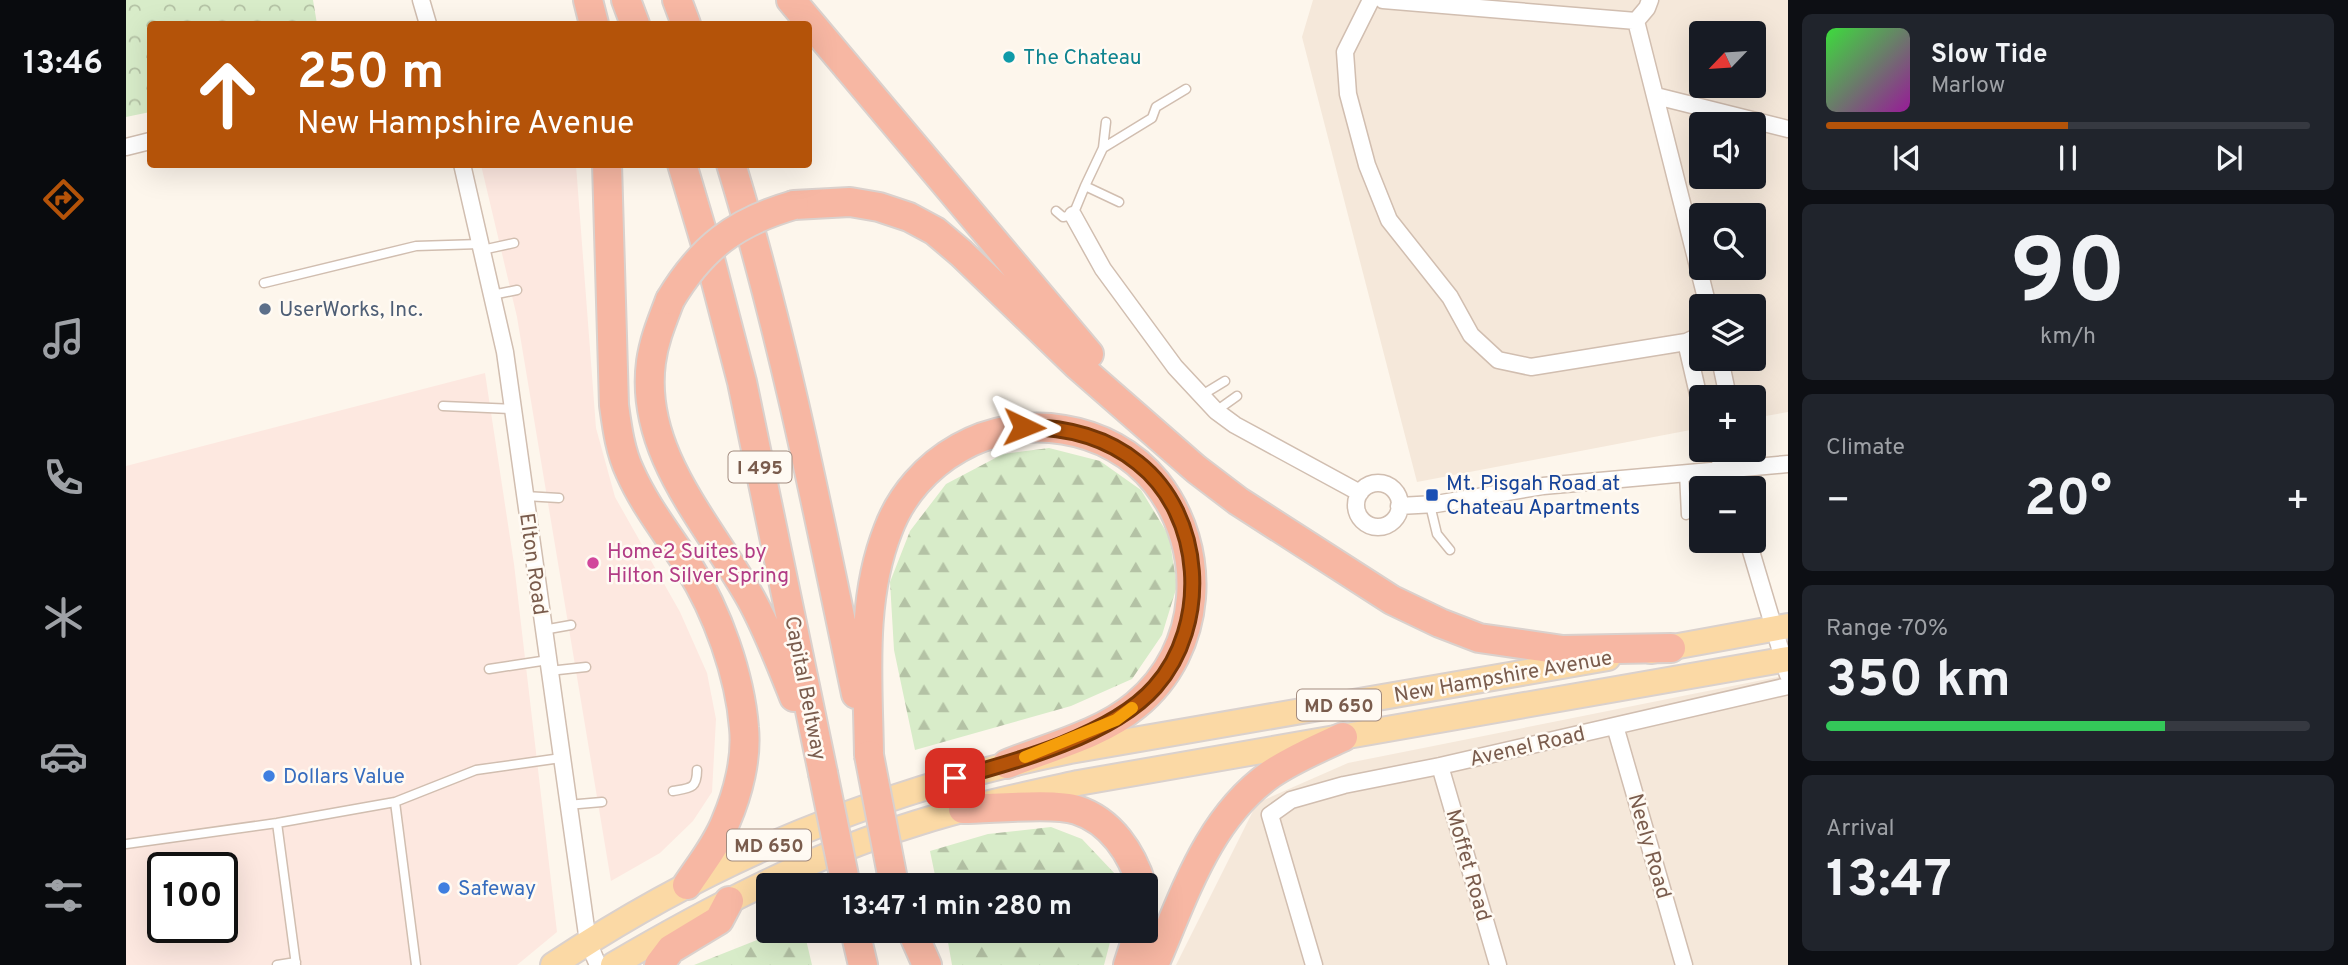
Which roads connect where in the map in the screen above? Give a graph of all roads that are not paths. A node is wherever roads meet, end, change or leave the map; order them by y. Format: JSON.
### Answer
{"nodes":[{"id":1,"x":421,"y":0,"type":"edge"},
{"id":2,"x":588,"y":0,"type":"edge"},
{"id":3,"x":625,"y":0,"type":"edge"},
{"id":4,"x":677,"y":0,"type":"edge"},
{"id":5,"x":791,"y":0,"type":"edge"},
{"id":6,"x":1371,"y":0,"type":"edge"},
{"id":7,"x":1383,"y":0,"type":"edge"},
{"id":8,"x":1394,"y":0,"type":"edge"},
{"id":9,"x":1650,"y":0,"type":"edge"},
{"id":10,"x":427,"y":21,"type":"edge"},
{"id":11,"x":593,"y":21,"type":"edge"},
{"id":12,"x":634,"y":21,"type":"edge"},
{"id":13,"x":685,"y":21,"type":"edge"},
{"id":14,"x":809,"y":21,"type":"edge"},
{"id":15,"x":1636,"y":21,"type":"junction"},
{"id":16,"x":812,"y":25,"type":"edge"},
{"id":17,"x":1186,"y":89,"type":"dead end"},
{"id":18,"x":1656,"y":96,"type":"junction"},
{"id":19,"x":1106,"y":122,"type":"dead end"},
{"id":20,"x":1788,"y":129,"type":"edge"},
{"id":21,"x":147,"y":142,"type":"edge"},
{"id":22,"x":126,"y":147,"type":"edge"},
{"id":23,"x":1103,"y":148,"type":"junction"},
{"id":24,"x":463,"y":168,"type":"edge"},
{"id":25,"x":607,"y":168,"type":"edge"},
{"id":26,"x":683,"y":168,"type":"edge"},
{"id":27,"x":733,"y":168,"type":"edge"},
{"id":28,"x":1085,"y":186,"type":"junction"},
{"id":29,"x":1119,"y":202,"type":"dead end"},
{"id":30,"x":1056,"y":211,"type":"dead end"},
{"id":31,"x":1073,"y":215,"type":"junction"},
{"id":32,"x":514,"y":243,"type":"dead end"},
{"id":33,"x":481,"y":247,"type":"junction"},
{"id":34,"x":264,"y":283,"type":"dead end"},
{"id":35,"x":517,"y":290,"type":"dead end"},
{"id":36,"x":1706,"y":294,"type":"edge"},
{"id":37,"x":492,"y":295,"type":"junction"},
{"id":38,"x":1689,"y":339,"type":"edge"},
{"id":39,"x":1225,"y":381,"type":"dead end"},
{"id":40,"x":1202,"y":395,"type":"junction"},
{"id":41,"x":1237,"y":397,"type":"dead end"},
{"id":42,"x":443,"y":406,"type":"dead end"},
{"id":43,"x":513,"y":409,"type":"junction"},
{"id":44,"x":1216,"y":411,"type":"junction"},
{"id":45,"x":1722,"y":462,"type":"edge"},
{"id":46,"x":1730,"y":462,"type":"edge"},
{"id":47,"x":1788,"y":464,"type":"edge"},
{"id":48,"x":1196,"y":469,"type":"junction"},
{"id":49,"x":1727,"y":469,"type":"junction"},
{"id":50,"x":1684,"y":472,"type":"junction"},
{"id":51,"x":1729,"y":476,"type":"edge"},
{"id":52,"x":1360,"y":493,"type":"junction"},
{"id":53,"x":525,"y":496,"type":"junction"},
{"id":54,"x":559,"y":498,"type":"dead end"},
{"id":55,"x":1430,"y":505,"type":"junction"},
{"id":56,"x":1399,"y":506,"type":"junction"},
{"id":57,"x":1686,"y":514,"type":"dead end"},
{"id":58,"x":1450,"y":550,"type":"dead end"},
{"id":59,"x":1753,"y":553,"type":"edge"},
{"id":60,"x":571,"y":625,"type":"dead end"},
{"id":61,"x":1781,"y":627,"type":"edge"},
{"id":62,"x":543,"y":630,"type":"junction"},
{"id":63,"x":1671,"y":648,"type":"junction"},
{"id":64,"x":1786,"y":665,"type":"edge"},
{"id":65,"x":548,"y":666,"type":"junction"},
{"id":66,"x":586,"y":667,"type":"dead end"},
{"id":67,"x":489,"y":669,"type":"dead end"},
{"id":68,"x":1788,"y":686,"type":"edge"},
{"id":69,"x":1615,"y":726,"type":"junction"},
{"id":70,"x":1343,"y":737,"type":"junction"},
{"id":71,"x":869,"y":755,"type":"junction"},
{"id":72,"x":561,"y":758,"type":"junction"},
{"id":73,"x":1007,"y":764,"type":"junction"},
{"id":74,"x":1440,"y":766,"type":"junction"},
{"id":75,"x":697,"y":770,"type":"dead end"},
{"id":76,"x":823,"y":773,"type":"junction"},
{"id":77,"x":673,"y":791,"type":"dead end"},
{"id":78,"x":395,"y":802,"type":"junction"},
{"id":79,"x":602,"y":802,"type":"dead end"},
{"id":80,"x":567,"y":805,"type":"junction"},
{"id":81,"x":963,"y":809,"type":"junction"},
{"id":82,"x":277,"y":823,"type":"junction"},
{"id":83,"x":126,"y":844,"type":"edge"},
{"id":84,"x":843,"y":873,"type":"edge"},
{"id":85,"x":892,"y":873,"type":"edge"},
{"id":86,"x":1138,"y":873,"type":"edge"},
{"id":87,"x":687,"y":885,"type":"junction"},
{"id":88,"x":729,"y":901,"type":"junction"},
{"id":89,"x":587,"y":942,"type":"junction"},
{"id":90,"x":853,"y":943,"type":"edge"},
{"id":91,"x":857,"y":943,"type":"edge"},
{"id":92,"x":907,"y":943,"type":"edge"},
{"id":93,"x":917,"y":943,"type":"edge"},
{"id":94,"x":1135,"y":943,"type":"edge"},
{"id":95,"x":296,"y":963,"type":"edge"},
{"id":96,"x":277,"y":965,"type":"edge"},
{"id":97,"x":416,"y":965,"type":"edge"},
{"id":98,"x":553,"y":965,"type":"edge"},
{"id":99,"x":598,"y":965,"type":"edge"},
{"id":100,"x":613,"y":965,"type":"edge"},
{"id":101,"x":659,"y":965,"type":"edge"},
{"id":102,"x":852,"y":965,"type":"edge"},
{"id":103,"x":863,"y":965,"type":"edge"},
{"id":104,"x":912,"y":965,"type":"edge"},
{"id":105,"x":927,"y":965,"type":"edge"},
{"id":106,"x":1128,"y":965,"type":"edge"},
{"id":107,"x":1154,"y":965,"type":"edge"},
{"id":108,"x":1314,"y":965,"type":"edge"},
{"id":109,"x":1498,"y":965,"type":"edge"},
{"id":110,"x":1684,"y":965,"type":"edge"}],
"edges":[{"from":1,"to":10,"type":"street"},
{"from":2,"to":11,"type":"highway"},
{"from":3,"to":12,"type":"highway"},
{"from":4,"to":13,"type":"highway"},
{"from":5,"to":14,"type":"highway"},
{"from":6,"to":38,"type":"street"},
{"from":7,"to":8,"type":"street"},
{"from":8,"to":15,"type":"street"},
{"from":9,"to":15,"type":"street"},
{"from":15,"to":18,"type":"street"},
{"from":16,"to":48,"type":"highway"},
{"from":17,"to":23,"type":"lane"},
{"from":18,"to":20,"type":"street"},
{"from":18,"to":36,"type":"street"},
{"from":19,"to":23,"type":"lane"},
{"from":21,"to":22,"type":"street"},
{"from":23,"to":28,"type":"lane"},
{"from":24,"to":33,"type":"street","name":"Elton Road"},
{"from":25,"to":87,"type":"highway"},
{"from":26,"to":76,"type":"highway","name":"Capital Beltway","number":"I 495"},
{"from":27,"to":71,"type":"highway","number":"I 495"},
{"from":28,"to":29,"type":"lane"},
{"from":28,"to":31,"type":"lane"},
{"from":30,"to":31,"type":"lane"},
{"from":31,"to":40,"type":"street"},
{"from":32,"to":33,"type":"lane"},
{"from":33,"to":34,"type":"lane"},
{"from":33,"to":37,"type":"street","name":"Elton Road"},
{"from":35,"to":37,"type":"lane"},
{"from":37,"to":43,"type":"street","name":"Elton Road"},
{"from":39,"to":40,"type":"lane"},
{"from":40,"to":44,"type":"street"},
{"from":41,"to":44,"type":"lane"},
{"from":42,"to":43,"type":"lane"},
{"from":43,"to":53,"type":"street","name":"Elton Road"},
{"from":44,"to":52,"type":"street"},
{"from":45,"to":49,"type":"street"},
{"from":46,"to":49,"type":"street"},
{"from":47,"to":49,"type":"street"},
{"from":48,"to":63,"type":"highway"},
{"from":48,"to":76,"type":"highway","bridge":true},
{"from":49,"to":50,"type":"street"},
{"from":49,"to":51,"type":"street"},
{"from":50,"to":55,"type":"street"},
{"from":50,"to":57,"type":"lane"},
{"from":52,"to":56,"type":"street"},
{"from":52,"to":56,"type":"street"},
{"from":53,"to":54,"type":"lane"},
{"from":53,"to":62,"type":"street","name":"Elton Road"},
{"from":55,"to":56,"type":"street"},
{"from":55,"to":58,"type":"lane"},
{"from":59,"to":61,"type":"street"},
{"from":60,"to":62,"type":"lane"},
{"from":61,"to":63,"type":"main road","name":"New Hampshire Avenue","number":"MD 650"},
{"from":61,"to":64,"type":"street"},
{"from":62,"to":65,"type":"street","name":"Elton Road"},
{"from":63,"to":73,"type":"main road","name":"New Hampshire Avenue","number":"MD 650"},
{"from":64,"to":70,"type":"main road","name":"New Hampshire Avenue","number":"MD 650"},
{"from":65,"to":66,"type":"lane"},
{"from":65,"to":67,"type":"lane"},
{"from":65,"to":72,"type":"street","name":"Elton Road"},
{"from":68,"to":69,"type":"street","name":"Avenel Road"},
{"from":69,"to":74,"type":"street","name":"Avenel Road"},
{"from":69,"to":110,"type":"street","name":"Neely Road"},
{"from":70,"to":81,"type":"main road","name":"New Hampshire Avenue","number":"MD 650"},
{"from":70,"to":107,"type":"highway"},
{"from":71,"to":73,"type":"highway"},
{"from":71,"to":85,"type":"highway","number":"I 495","bridge":true},
{"from":72,"to":78,"type":"lane"},
{"from":72,"to":80,"type":"street","name":"Elton Road"},
{"from":73,"to":87,"type":"main road","name":"New Hampshire Avenue","number":"MD 650"},
{"from":74,"to":108,"type":"street","name":"Avenel Road"},
{"from":74,"to":109,"type":"street","name":"Moffet Road"},
{"from":75,"to":77,"type":"lane"},
{"from":76,"to":84,"type":"highway","name":"Capital Beltway","number":"I 495","bridge":true},
{"from":78,"to":82,"type":"lane"},
{"from":78,"to":97,"type":"lane"},
{"from":79,"to":80,"type":"lane"},
{"from":80,"to":89,"type":"street","name":"Elton Road"},
{"from":81,"to":86,"type":"highway"},
{"from":81,"to":88,"type":"main road","name":"New Hampshire Avenue","number":"MD 650"},
{"from":82,"to":83,"type":"lane"},
{"from":82,"to":95,"type":"lane"},
{"from":87,"to":89,"type":"main road","name":"New Hampshire Avenue","number":"MD 650"},
{"from":88,"to":100,"type":"main road","name":"New Hampshire Avenue","number":"MD 650"},
{"from":88,"to":101,"type":"highway"},
{"from":89,"to":98,"type":"main road","name":"New Hampshire Avenue","number":"MD 650"},
{"from":89,"to":99,"type":"street","name":"Elton Road"},
{"from":90,"to":102,"type":"highway"},
{"from":91,"to":103,"type":"highway"},
{"from":92,"to":104,"type":"highway"},
{"from":93,"to":105,"type":"highway"},
{"from":94,"to":106,"type":"highway"},
{"from":95,"to":96,"type":"lane"}]}
